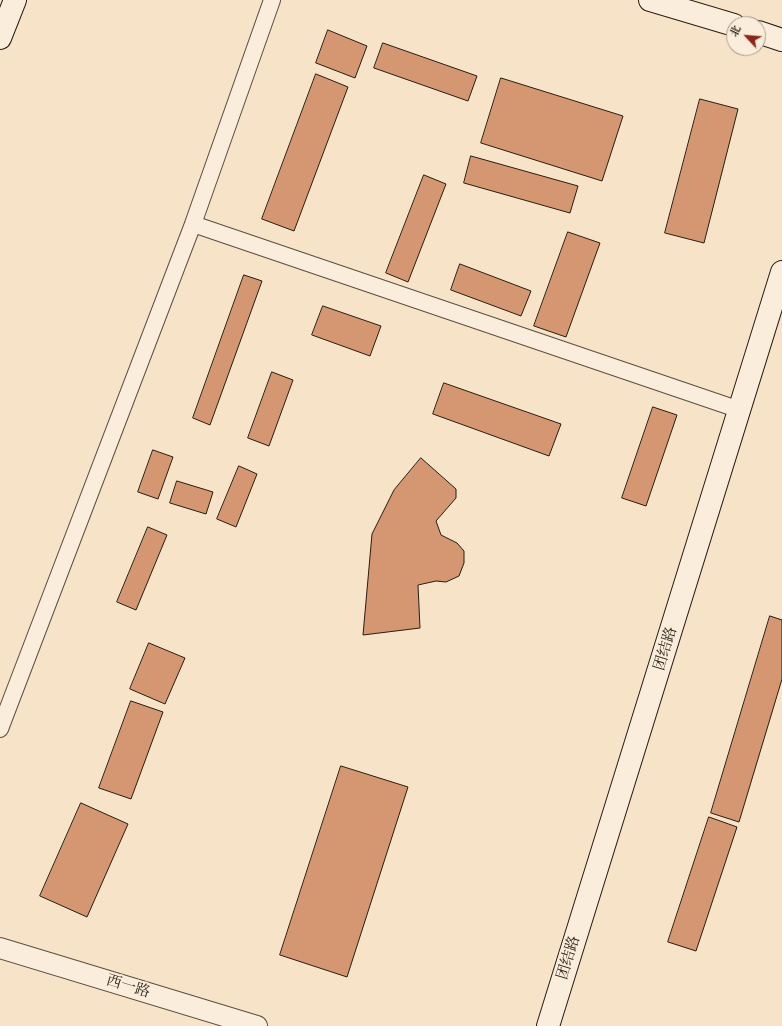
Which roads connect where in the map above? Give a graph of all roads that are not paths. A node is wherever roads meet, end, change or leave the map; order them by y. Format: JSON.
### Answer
{"nodes":[{"id":1,"x":15,"y":0,"type":"edge"},
{"id":2,"x":272,"y":0,"type":"edge"},
{"id":3,"x":650,"y":0,"type":"edge"},
{"id":4,"x":726,"y":23,"type":"edge"},
{"id":5,"x":766,"y":35,"type":"edge"},
{"id":6,"x":0,"y":38,"type":"edge"},
{"id":7,"x":782,"y":40,"type":"edge"},
{"id":8,"x":193,"y":224,"type":"junction"},
{"id":9,"x":782,"y":272,"type":"edge"},
{"id":10,"x":740,"y":410,"type":"junction"},
{"id":11,"x":0,"y":729,"type":"edge"},
{"id":12,"x":0,"y":948,"type":"edge"},
{"id":13,"x":257,"y":1026,"type":"edge"},
{"id":14,"x":548,"y":1026,"type":"edge"}],
"edges":[{"from":1,"to":6,"type":"main road"},
{"from":2,"to":8,"type":"street"},
{"from":3,"to":4,"type":"main road"},
{"from":5,"to":7,"type":"main road"},
{"from":8,"to":10,"type":"street"},
{"from":8,"to":11,"type":"street"},
{"from":9,"to":10,"type":"main road","name":"团结路"},
{"from":10,"to":14,"type":"main road","name":"团结路"},
{"from":12,"to":13,"type":"street","name":"西一路"}]}
